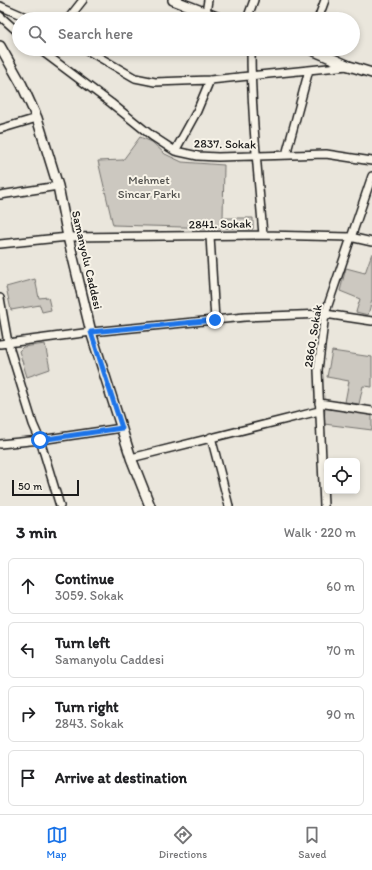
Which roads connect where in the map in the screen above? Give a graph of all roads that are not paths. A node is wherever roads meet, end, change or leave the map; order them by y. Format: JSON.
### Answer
{"nodes":[{"id":1,"x":83,"y":0,"type":"edge"},
{"id":2,"x":173,"y":0,"type":"edge"},
{"id":3,"x":208,"y":0,"type":"edge"},
{"id":4,"x":254,"y":0,"type":"edge"},
{"id":5,"x":325,"y":0,"type":"edge"},
{"id":6,"x":0,"y":6,"type":"edge"},
{"id":7,"x":14,"y":12,"type":"edge"},
{"id":8,"x":74,"y":12,"type":"edge"},
{"id":9,"x":203,"y":12,"type":"edge"},
{"id":10,"x":206,"y":12,"type":"edge"},
{"id":11,"x":250,"y":12,"type":"edge"},
{"id":12,"x":321,"y":12,"type":"edge"},
{"id":13,"x":0,"y":16,"type":"edge"},
{"id":14,"x":12,"y":27,"type":"edge"},
{"id":15,"x":0,"y":46,"type":"edge"},
{"id":16,"x":48,"y":56,"type":"edge"},
{"id":17,"x":97,"y":56,"type":"edge"},
{"id":18,"x":251,"y":56,"type":"edge"},
{"id":19,"x":326,"y":56,"type":"edge"},
{"id":20,"x":349,"y":66,"type":"junction"},
{"id":21,"x":309,"y":70,"type":"junction"},
{"id":22,"x":371,"y":70,"type":"edge"},
{"id":23,"x":251,"y":76,"type":"junction"},
{"id":24,"x":210,"y":80,"type":"junction"},
{"id":25,"x":37,"y":118,"type":"junction"},
{"id":26,"x":0,"y":129,"type":"edge"},
{"id":27,"x":175,"y":151,"type":"junction"},
{"id":28,"x":286,"y":155,"type":"junction"},
{"id":29,"x":256,"y":156,"type":"junction"},
{"id":30,"x":372,"y":161,"type":"edge"},
{"id":31,"x":372,"y":176,"type":"edge"},
{"id":32,"x":58,"y":186,"type":"junction"},
{"id":33,"x":0,"y":195,"type":"edge"},
{"id":34,"x":263,"y":235,"type":"junction"},
{"id":35,"x":210,"y":236,"type":"junction"},
{"id":36,"x":350,"y":236,"type":"junction"},
{"id":37,"x":68,"y":237,"type":"junction"},
{"id":38,"x":372,"y":242,"type":"edge"},
{"id":39,"x":0,"y":244,"type":"edge"},
{"id":40,"x":0,"y":298,"type":"edge"},
{"id":41,"x":325,"y":314,"type":"junction"},
{"id":42,"x":215,"y":320,"type":"junction"},
{"id":43,"x":372,"y":321,"type":"edge"},
{"id":44,"x":91,"y":332,"type":"junction"},
{"id":45,"x":8,"y":343,"type":"junction"},
{"id":46,"x":0,"y":344,"type":"edge"},
{"id":47,"x":319,"y":407,"type":"junction"},
{"id":48,"x":372,"y":412,"type":"edge"},
{"id":49,"x":122,"y":428,"type":"junction"},
{"id":50,"x":211,"y":437,"type":"junction"},
{"id":51,"x":40,"y":440,"type":"junction"},
{"id":52,"x":0,"y":444,"type":"edge"},
{"id":53,"x":131,"y":458,"type":"junction"},
{"id":54,"x":60,"y":506,"type":"edge"},
{"id":55,"x":150,"y":506,"type":"edge"},
{"id":56,"x":229,"y":506,"type":"edge"},
{"id":57,"x":324,"y":506,"type":"edge"}],
"edges":[{"from":1,"to":8,"type":"street"},
{"from":2,"to":9,"type":"street"},
{"from":3,"to":10,"type":"street"},
{"from":4,"to":11,"type":"street"},
{"from":5,"to":12,"type":"street"},
{"from":6,"to":7,"type":"street"},
{"from":13,"to":14,"type":"street"},
{"from":15,"to":25,"type":"street","name":"Samanyolu Caddesi"},
{"from":16,"to":27,"type":"street","name":"2837. Sokak"},
{"from":17,"to":24,"type":"street"},
{"from":18,"to":23,"type":"street"},
{"from":19,"to":20,"type":"street"},
{"from":20,"to":21,"type":"street"},
{"from":20,"to":22,"type":"street"},
{"from":21,"to":23,"type":"street"},
{"from":21,"to":28,"type":"street"},
{"from":23,"to":24,"type":"street"},
{"from":23,"to":29,"type":"street"},
{"from":24,"to":27,"type":"street"},
{"from":25,"to":26,"type":"street"},
{"from":25,"to":32,"type":"street","name":"Samanyolu Caddesi"},
{"from":27,"to":29,"type":"street","name":"2837. Sokak"},
{"from":28,"to":29,"type":"street","name":"2837. Sokak"},
{"from":28,"to":30,"type":"street","name":"2837. Sokak"},
{"from":29,"to":34,"type":"street"},
{"from":31,"to":36,"type":"street","name":"2860. Sokak"},
{"from":32,"to":33,"type":"street"},
{"from":32,"to":37,"type":"street","name":"Samanyolu Caddesi"},
{"from":34,"to":35,"type":"street","name":"2841. Sokak"},
{"from":34,"to":36,"type":"street","name":"2841. Sokak"},
{"from":35,"to":37,"type":"street","name":"2841. Sokak"},
{"from":35,"to":42,"type":"street"},
{"from":36,"to":38,"type":"street","name":"2841. Sokak"},
{"from":36,"to":41,"type":"street","name":"2860. Sokak"},
{"from":37,"to":39,"type":"street","name":"2841. Sokak"},
{"from":37,"to":44,"type":"street","name":"Samanyolu Caddesi"},
{"from":40,"to":45,"type":"street"},
{"from":41,"to":42,"type":"street"},
{"from":41,"to":43,"type":"street"},
{"from":41,"to":47,"type":"street","name":"2860. Sokak"},
{"from":42,"to":44,"type":"street"},
{"from":44,"to":45,"type":"street"},
{"from":44,"to":49,"type":"street","name":"Samanyolu Caddesi"},
{"from":45,"to":46,"type":"street"},
{"from":45,"to":51,"type":"street"},
{"from":47,"to":48,"type":"street"},
{"from":47,"to":50,"type":"street"},
{"from":47,"to":57,"type":"street","name":"2860. Sokak"},
{"from":49,"to":51,"type":"street"},
{"from":49,"to":53,"type":"street","name":"Samanyolu Caddesi"},
{"from":50,"to":53,"type":"street"},
{"from":50,"to":56,"type":"street"},
{"from":51,"to":52,"type":"street"},
{"from":51,"to":54,"type":"street"},
{"from":53,"to":55,"type":"street","name":"Samanyolu Caddesi"}]}
